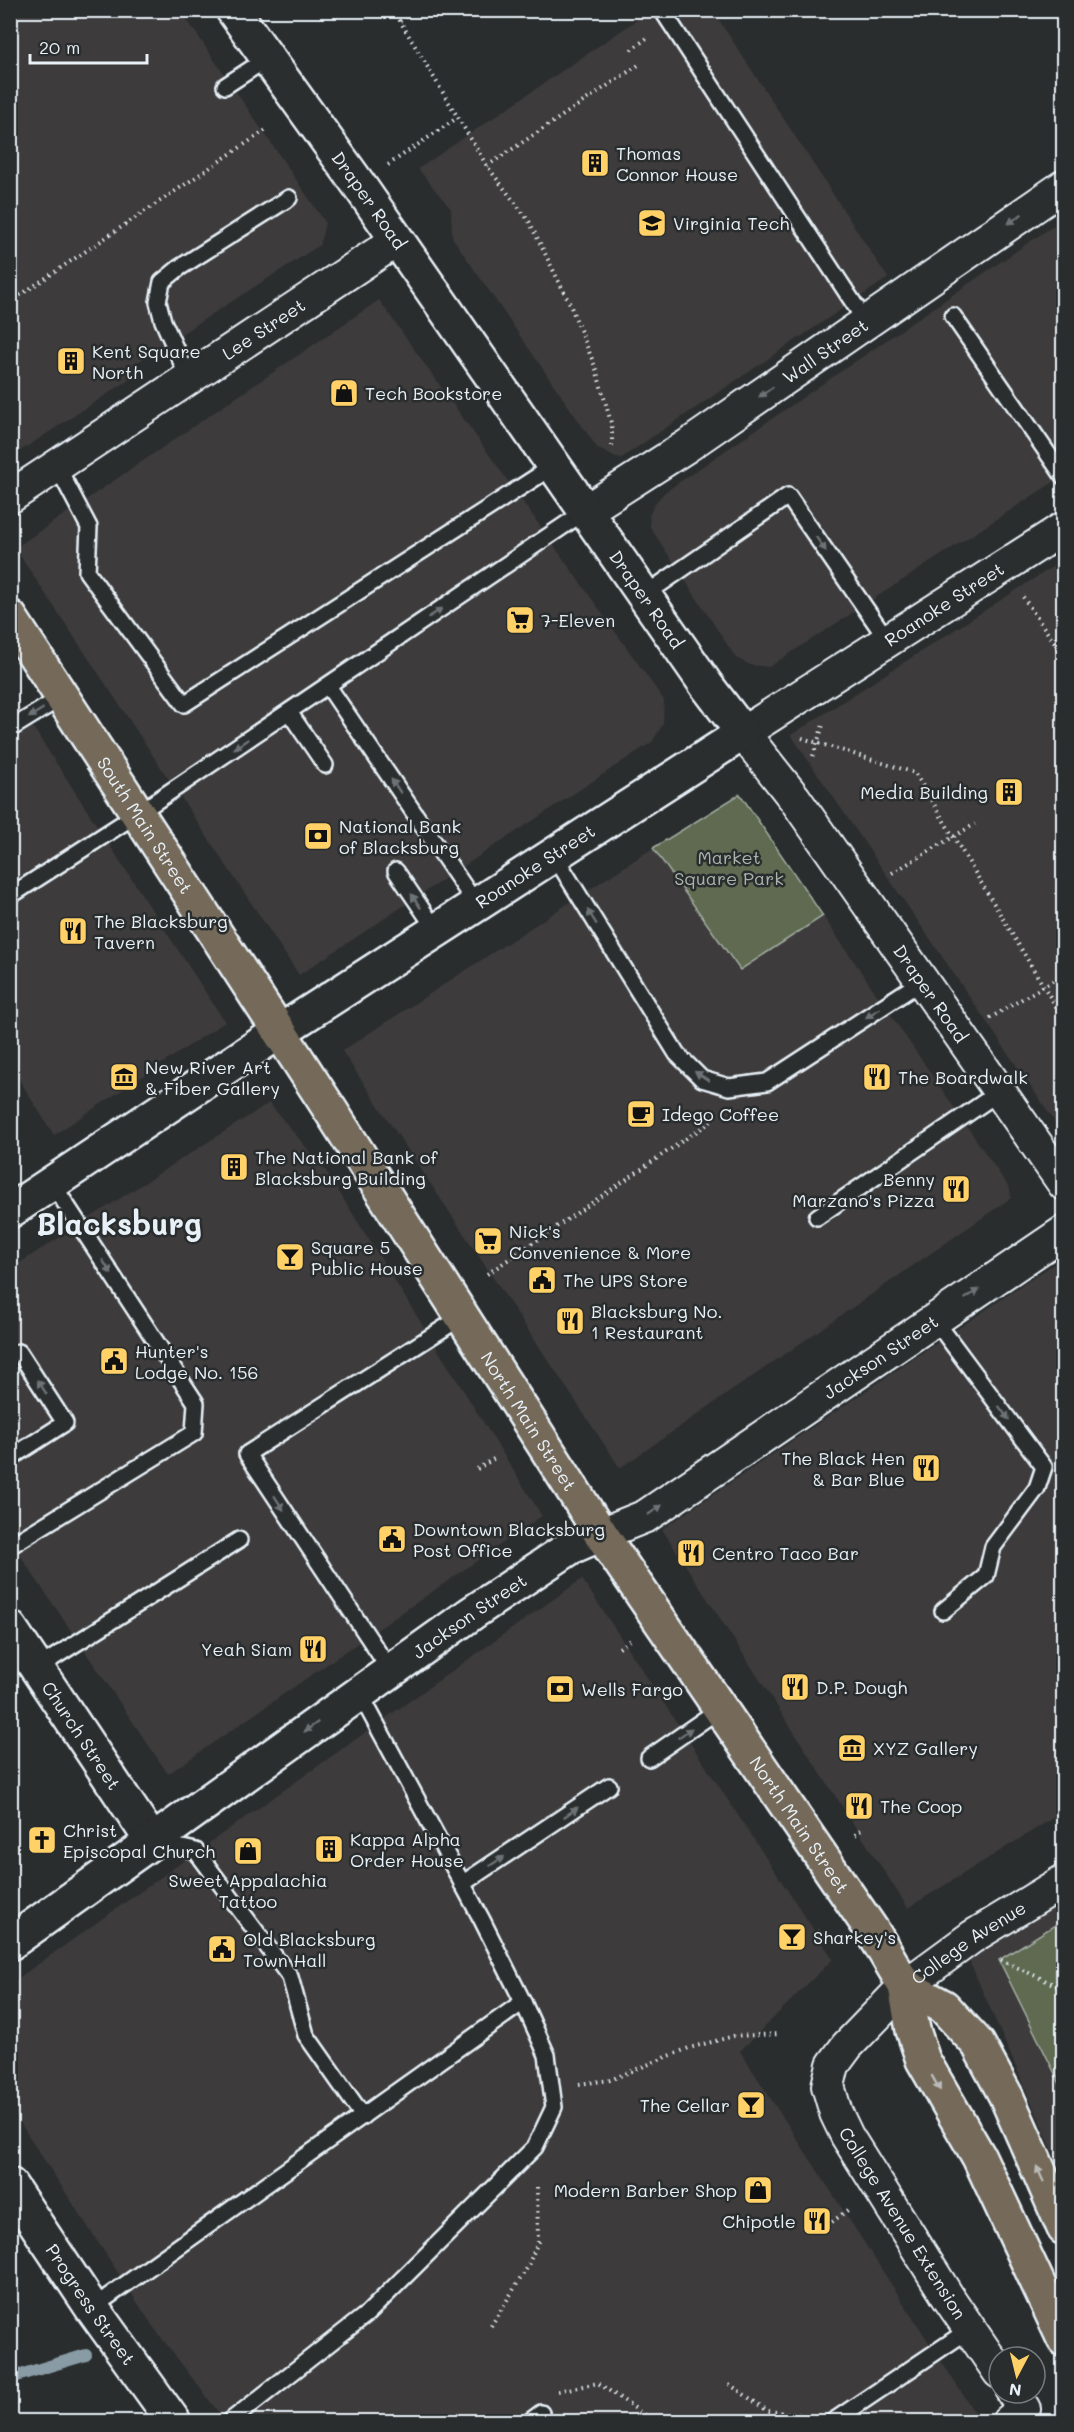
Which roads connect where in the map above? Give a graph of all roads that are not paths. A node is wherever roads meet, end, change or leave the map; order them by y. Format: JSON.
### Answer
{"nodes":[{"id":1,"x":233,"y":10,"type":"edge"},
{"id":2,"x":662,"y":10,"type":"edge"},
{"id":3,"x":268,"y":58,"type":"junction"},
{"id":4,"x":225,"y":86,"type":"dead end"},
{"id":5,"x":1064,"y":186,"type":"edge"},
{"id":6,"x":289,"y":198,"type":"dead end"},
{"id":7,"x":396,"y":241,"type":"junction"},
{"id":8,"x":953,"y":316,"type":"dead end"},
{"id":9,"x":866,"y":322,"type":"junction"},
{"id":10,"x":189,"y":379,"type":"junction"},
{"id":11,"x":57,"y":466,"type":"junction"},
{"id":12,"x":552,"y":467,"type":"junction"},
{"id":13,"x":1064,"y":477,"type":"edge"},
{"id":14,"x":10,"y":497,"type":"edge"},
{"id":15,"x":584,"y":512,"type":"junction"},
{"id":16,"x":1064,"y":528,"type":"edge"},
{"id":17,"x":643,"y":596,"type":"junction"},
{"id":18,"x":10,"y":617,"type":"edge"},
{"id":19,"x":888,"y":641,"type":"junction"},
{"id":20,"x":328,"y":686,"type":"junction"},
{"id":21,"x":62,"y":697,"type":"junction"},
{"id":22,"x":289,"y":712,"type":"junction"},
{"id":23,"x":10,"y":729,"type":"edge"},
{"id":24,"x":743,"y":733,"type":"junction"},
{"id":25,"x":324,"y":765,"type":"dead end"},
{"id":26,"x":137,"y":814,"type":"junction"},
{"id":27,"x":554,"y":855,"type":"junction"},
{"id":28,"x":396,"y":871,"type":"dead end"},
{"id":29,"x":10,"y":896,"type":"edge"},
{"id":30,"x":476,"y":904,"type":"junction"},
{"id":31,"x":436,"y":930,"type":"junction"},
{"id":32,"x":922,"y":981,"type":"junction"},
{"id":33,"x":279,"y":1032,"type":"junction"},
{"id":34,"x":999,"y":1092,"type":"junction"},
{"id":35,"x":52,"y":1183,"type":"junction"},
{"id":36,"x":1064,"y":1184,"type":"edge"},
{"id":37,"x":10,"y":1211,"type":"edge"},
{"id":38,"x":817,"y":1216,"type":"dead end"},
{"id":39,"x":1064,"y":1232,"type":"edge"},
{"id":40,"x":463,"y":1316,"type":"junction"},
{"id":41,"x":934,"y":1319,"type":"junction"},
{"id":42,"x":19,"y":1352,"type":"dead end"},
{"id":43,"x":10,"y":1458,"type":"edge"},
{"id":44,"x":601,"y":1534,"type":"junction"},
{"id":45,"x":239,"y":1540,"type":"dead end"},
{"id":46,"x":10,"y":1546,"type":"edge"},
{"id":47,"x":944,"y":1611,"type":"dead end"},
{"id":48,"x":10,"y":1628,"type":"edge"},
{"id":49,"x":37,"y":1668,"type":"junction"},
{"id":50,"x":390,"y":1670,"type":"junction"},
{"id":51,"x":359,"y":1692,"type":"junction"},
{"id":52,"x":721,"y":1708,"type":"junction"},
{"id":53,"x":649,"y":1758,"type":"dead end"},
{"id":54,"x":609,"y":1785,"type":"dead end"},
{"id":55,"x":152,"y":1841,"type":"junction"},
{"id":56,"x":1064,"y":1881,"type":"edge"},
{"id":57,"x":462,"y":1884,"type":"junction"},
{"id":58,"x":10,"y":1943,"type":"edge"},
{"id":59,"x":905,"y":1986,"type":"junction"},
{"id":60,"x":523,"y":2002,"type":"junction"},
{"id":61,"x":363,"y":2116,"type":"junction"},
{"id":62,"x":10,"y":2185,"type":"edge"},
{"id":63,"x":1064,"y":2228,"type":"edge"},
{"id":64,"x":92,"y":2308,"type":"junction"},
{"id":65,"x":970,"y":2329,"type":"junction"},
{"id":66,"x":1064,"y":2339,"type":"edge"},
{"id":67,"x":987,"y":2354,"type":"edge"},
{"id":68,"x":174,"y":2421,"type":"edge"},
{"id":69,"x":229,"y":2421,"type":"edge"},
{"id":70,"x":832,"y":2421,"type":"edge"}],
"edges":[{"from":1,"to":3,"type":"street","name":"Draper Road"},
{"from":2,"to":9,"type":"lane"},
{"from":3,"to":4,"type":"lane"},
{"from":3,"to":7,"type":"street","name":"Draper Road"},
{"from":5,"to":9,"type":"street","name":"Wall Street","one_way":true},
{"from":6,"to":10,"type":"lane"},
{"from":7,"to":10,"type":"street","name":"Lee Street"},
{"from":7,"to":12,"type":"street","name":"Draper Road"},
{"from":8,"to":13,"type":"lane"},
{"from":9,"to":15,"type":"street","name":"Wall Street","one_way":true},
{"from":10,"to":11,"type":"street","name":"Lee Street"},
{"from":11,"to":12,"type":"lane"},
{"from":11,"to":14,"type":"street","name":"Lee Street"},
{"from":12,"to":15,"type":"street","name":"Draper Road"},
{"from":15,"to":17,"type":"street","name":"Draper Road"},
{"from":20,"to":15,"type":"lane","one_way":true},
{"from":16,"to":19,"type":"street","name":"Roanoke Street"},
{"from":17,"to":19,"type":"lane","one_way":true},
{"from":17,"to":24,"type":"street","name":"Draper Road"},
{"from":18,"to":21,"type":"main road","name":"South Main Street"},
{"from":19,"to":24,"type":"street","name":"Roanoke Street"},
{"from":20,"to":22,"type":"lane"},
{"from":30,"to":20,"type":"lane","one_way":true},
{"from":21,"to":23,"type":"lane","one_way":true},
{"from":21,"to":26,"type":"main road","name":"South Main Street"},
{"from":22,"to":25,"type":"lane"},
{"from":22,"to":26,"type":"lane","one_way":true},
{"from":24,"to":27,"type":"street","name":"Roanoke Street"},
{"from":24,"to":32,"type":"street","name":"Draper Road"},
{"from":26,"to":29,"type":"lane"},
{"from":26,"to":33,"type":"main road","name":"South Main Street"},
{"from":27,"to":30,"type":"street","name":"Roanoke Street"},
{"from":32,"to":27,"type":"lane","one_way":true},
{"from":31,"to":28,"type":"lane","one_way":true},
{"from":30,"to":31,"type":"street","name":"Roanoke Street"},
{"from":31,"to":33,"type":"street","name":"Roanoke Street"},
{"from":32,"to":34,"type":"street","name":"Draper Road"},
{"from":33,"to":35,"type":"street","name":"Roanoke Street"},
{"from":33,"to":40,"type":"main road","name":"North Main Street"},
{"from":34,"to":36,"type":"street","name":"Draper Road"},
{"from":34,"to":38,"type":"lane"},
{"from":35,"to":37,"type":"street","name":"Roanoke Street"},
{"from":35,"to":46,"type":"lane","one_way":true},
{"from":41,"to":39,"type":"street","name":"Jackson Street","one_way":true},
{"from":40,"to":44,"type":"main road","name":"North Main Street"},
{"from":40,"to":50,"type":"lane","one_way":true},
{"from":44,"to":41,"type":"street","name":"Jackson Street","one_way":true},
{"from":41,"to":47,"type":"lane","one_way":true},
{"from":43,"to":42,"type":"lane","one_way":true},
{"from":44,"to":50,"type":"street","name":"Jackson Street"},
{"from":44,"to":52,"type":"main road","name":"North Main Street"},
{"from":45,"to":49,"type":"lane"},
{"from":48,"to":49,"type":"street","name":"Church Street"},
{"from":49,"to":55,"type":"street","name":"Church Street"},
{"from":50,"to":51,"type":"street","name":"Jackson Street"},
{"from":51,"to":55,"type":"street","name":"Jackson Street","one_way":true},
{"from":51,"to":57,"type":"lane"},
{"from":53,"to":52,"type":"lane","one_way":true},
{"from":52,"to":59,"type":"main road","name":"North Main Street"},
{"from":57,"to":54,"type":"lane","one_way":true},
{"from":55,"to":58,"type":"street","name":"Jackson Street"},
{"from":55,"to":61,"type":"lane"},
{"from":56,"to":59,"type":"street","name":"College Avenue"},
{"from":57,"to":60,"type":"lane"},
{"from":63,"to":59,"type":"main road","one_way":true},
{"from":59,"to":65,"type":"street","name":"College Avenue Extension"},
{"from":59,"to":66,"type":"main road","name":"North Main Street","one_way":true},
{"from":60,"to":61,"type":"lane"},
{"from":60,"to":69,"type":"lane"},
{"from":61,"to":64,"type":"lane"},
{"from":62,"to":64,"type":"street","name":"Progress Street"},
{"from":64,"to":68,"type":"street","name":"Progress Street"},
{"from":65,"to":67,"type":"street","name":"College Avenue Extension"},
{"from":65,"to":70,"type":"lane"}]}
